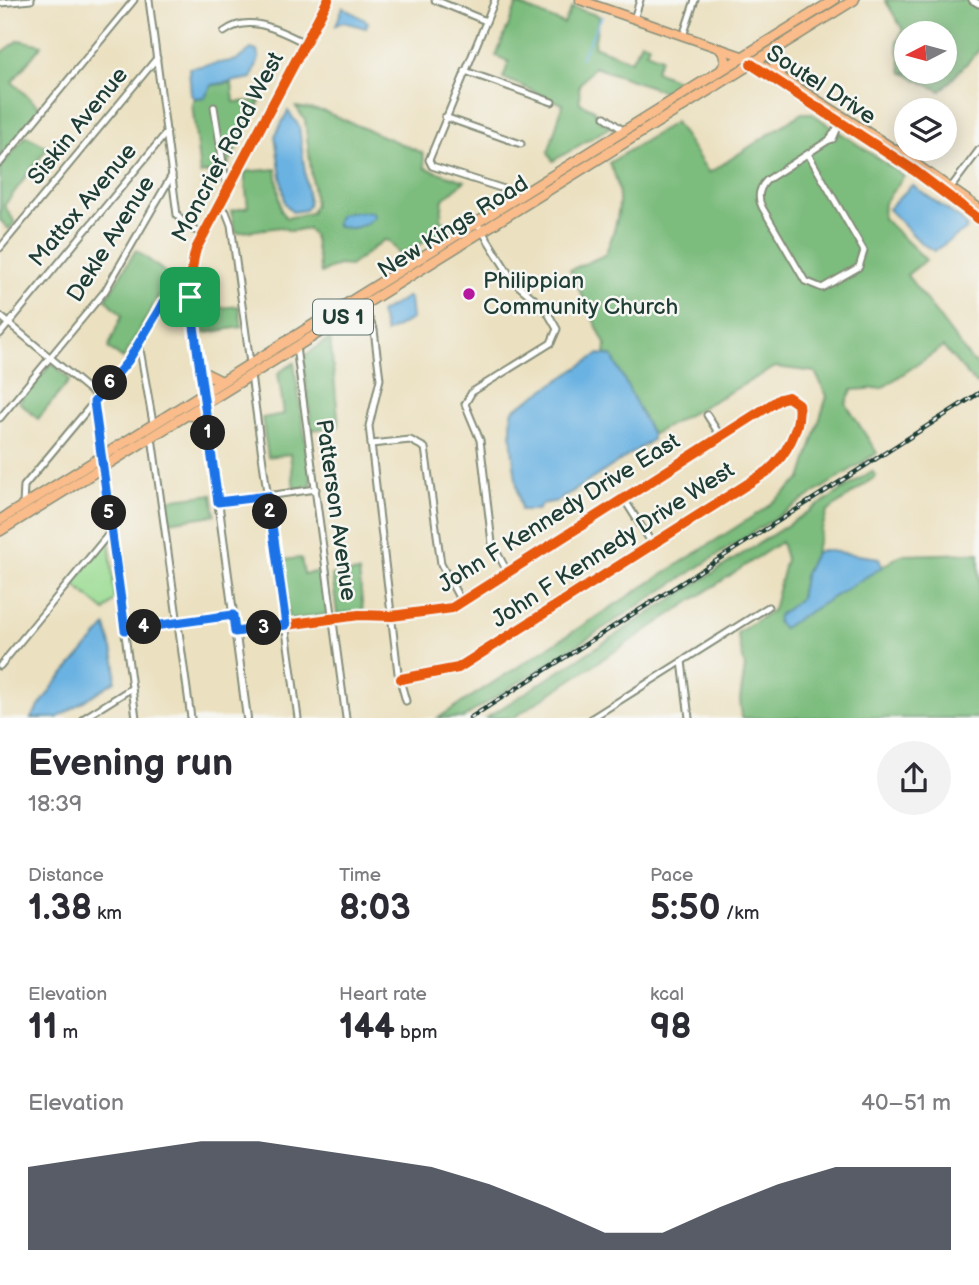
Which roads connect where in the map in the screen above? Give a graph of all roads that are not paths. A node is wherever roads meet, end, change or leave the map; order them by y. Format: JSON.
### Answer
{"nodes":[{"id":1,"x":32,"y":0,"type":"edge"},
{"id":2,"x":134,"y":0,"type":"edge"},
{"id":3,"x":149,"y":0,"type":"edge"},
{"id":4,"x":328,"y":0,"type":"edge"},
{"id":5,"x":435,"y":0,"type":"edge"},
{"id":6,"x":495,"y":0,"type":"edge"},
{"id":7,"x":580,"y":0,"type":"edge"},
{"id":8,"x":640,"y":0,"type":"edge"},
{"id":9,"x":695,"y":0,"type":"edge"},
{"id":10,"x":834,"y":0,"type":"edge"},
{"id":11,"x":854,"y":0,"type":"edge"},
{"id":12,"x":972,"y":0,"type":"edge"},
{"id":13,"x":0,"y":3,"type":"edge"},
{"id":14,"x":979,"y":4,"type":"edge"},
{"id":15,"x":634,"y":19,"type":"junction"},
{"id":16,"x":486,"y":21,"type":"junction"},
{"id":17,"x":224,"y":32,"type":"dead end"},
{"id":18,"x":683,"y":36,"type":"junction"},
{"id":19,"x":307,"y":44,"type":"junction"},
{"id":20,"x":777,"y":48,"type":"junction"},
{"id":21,"x":722,"y":50,"type":"junction"},
{"id":22,"x":742,"y":57,"type":"junction"},
{"id":23,"x":157,"y":58,"type":"junction"},
{"id":24,"x":754,"y":63,"type":"junction"},
{"id":25,"x":722,"y":69,"type":"junction"},
{"id":26,"x":465,"y":71,"type":"junction"},
{"id":27,"x":781,"y":77,"type":"junction"},
{"id":28,"x":552,"y":102,"type":"dead end"},
{"id":29,"x":214,"y":107,"type":"dead end"},
{"id":30,"x":445,"y":117,"type":"junction"},
{"id":31,"x":604,"y":117,"type":"dead end"},
{"id":32,"x":842,"y":122,"type":"junction"},
{"id":33,"x":638,"y":129,"type":"junction"},
{"id":34,"x":624,"y":131,"type":"junction"},
{"id":35,"x":167,"y":132,"type":"junction"},
{"id":36,"x":521,"y":144,"type":"dead end"},
{"id":37,"x":979,"y":150,"type":"edge"},
{"id":38,"x":808,"y":154,"type":"junction"},
{"id":39,"x":0,"y":163,"type":"edge"},
{"id":40,"x":172,"y":175,"type":"junction"},
{"id":41,"x":227,"y":188,"type":"junction"},
{"id":42,"x":949,"y":190,"type":"junction"},
{"id":43,"x":522,"y":201,"type":"junction"},
{"id":44,"x":217,"y":206,"type":"junction"},
{"id":45,"x":979,"y":208,"type":"edge"},
{"id":46,"x":979,"y":219,"type":"edge"},
{"id":47,"x":479,"y":227,"type":"junction"},
{"id":48,"x":202,"y":234,"type":"junction"},
{"id":49,"x":0,"y":248,"type":"edge"},
{"id":50,"x":190,"y":297,"type":"junction"},
{"id":51,"x":361,"y":300,"type":"junction"},
{"id":52,"x":0,"y":316,"type":"edge"},
{"id":53,"x":9,"y":323,"type":"junction"},
{"id":54,"x":0,"y":334,"type":"edge"},
{"id":55,"x":139,"y":344,"type":"junction"},
{"id":56,"x":296,"y":347,"type":"junction"},
{"id":57,"x":50,"y":357,"type":"junction"},
{"id":58,"x":250,"y":363,"type":"junction"},
{"id":59,"x":201,"y":371,"type":"junction"},
{"id":60,"x":251,"y":375,"type":"junction"},
{"id":61,"x":221,"y":381,"type":"junction"},
{"id":62,"x":204,"y":391,"type":"junction"},
{"id":63,"x":792,"y":398,"type":"joint"},
{"id":64,"x":94,"y":402,"type":"junction"},
{"id":65,"x":205,"y":403,"type":"junction"},
{"id":66,"x":187,"y":415,"type":"junction"},
{"id":67,"x":707,"y":415,"type":"dead end"},
{"id":68,"x":0,"y":418,"type":"edge"},
{"id":69,"x":153,"y":423,"type":"junction"},
{"id":70,"x":207,"y":424,"type":"junction"},
{"id":71,"x":152,"y":436,"type":"junction"},
{"id":72,"x":721,"y":437,"type":"junction"},
{"id":73,"x":371,"y":444,"type":"junction"},
{"id":74,"x":101,"y":456,"type":"junction"},
{"id":75,"x":103,"y":467,"type":"junction"},
{"id":76,"x":316,"y":489,"type":"junction"},
{"id":77,"x":268,"y":496,"type":"junction"},
{"id":78,"x":624,"y":499,"type":"junction"},
{"id":79,"x":218,"y":502,"type":"junction"},
{"id":80,"x":23,"y":505,"type":"junction"},
{"id":81,"x":0,"y":520,"type":"edge"},
{"id":82,"x":112,"y":530,"type":"junction"},
{"id":83,"x":0,"y":531,"type":"edge"},
{"id":84,"x":653,"y":545,"type":"junction"},
{"id":85,"x":508,"y":573,"type":"junction"},
{"id":86,"x":462,"y":603,"type":"junction"},
{"id":87,"x":768,"y":607,"type":"dead end"},
{"id":88,"x":233,"y":615,"type":"junction"},
{"id":89,"x":391,"y":616,"type":"junction"},
{"id":90,"x":333,"y":619,"type":"junction"},
{"id":91,"x":178,"y":622,"type":"junction"},
{"id":92,"x":286,"y":625,"type":"junction"},
{"id":93,"x":125,"y":630,"type":"junction"},
{"id":94,"x":235,"y":632,"type":"junction"},
{"id":95,"x":682,"y":661,"type":"junction"},
{"id":96,"x":0,"y":666,"type":"edge"},
{"id":97,"x":401,"y":679,"type":"junction"},
{"id":98,"x":132,"y":688,"type":"junction"},
{"id":99,"x":406,"y":701,"type":"dead end"},
{"id":100,"x":84,"y":718,"type":"edge"},
{"id":101,"x":136,"y":718,"type":"edge"},
{"id":102,"x":191,"y":718,"type":"edge"},
{"id":103,"x":247,"y":718,"type":"edge"},
{"id":104,"x":298,"y":718,"type":"edge"},
{"id":105,"x":346,"y":718,"type":"edge"},
{"id":106,"x":592,"y":718,"type":"edge"},
{"id":107,"x":689,"y":718,"type":"edge"}],
"edges":[{"from":1,"to":13,"type":"street"},
{"from":2,"to":39,"type":"street"},
{"from":3,"to":23,"type":"street"},
{"from":4,"to":19,"type":"main road","name":"Moncrief Road West"},
{"from":5,"to":16,"type":"street"},
{"from":6,"to":16,"type":"street"},
{"from":7,"to":15,"type":"main road","name":"Soutel Drive"},
{"from":8,"to":15,"type":"street"},
{"from":9,"to":18,"type":"street"},
{"from":10,"to":22,"type":"highway","name":"New Kings Road","number":"US 1"},
{"from":11,"to":20,"type":"highway","name":"New Kings Road","number":"US 1"},
{"from":12,"to":14,"type":"street"},
{"from":15,"to":18,"type":"main road","name":"Soutel Drive"},
{"from":16,"to":26,"type":"street"},
{"from":17,"to":19,"type":"street"},
{"from":18,"to":21,"type":"main road","name":"Soutel Drive"},
{"from":19,"to":41,"type":"main road","name":"Moncrief Road West"},
{"from":20,"to":24,"type":"highway","name":"New Kings Road","number":"US 1"},
{"from":20,"to":27,"type":"highway"},
{"from":21,"to":22,"type":"main road","name":"Soutel Drive"},
{"from":21,"to":25,"type":"highway"},
{"from":22,"to":24,"type":"main road","name":"Soutel Drive"},
{"from":22,"to":25,"type":"highway","name":"New Kings Road","number":"US 1"},
{"from":23,"to":35,"type":"street"},
{"from":23,"to":49,"type":"street","name":"Siskin Avenue"},
{"from":24,"to":27,"type":"main road","name":"Soutel Drive"},
{"from":24,"to":32,"type":"main road","name":"Soutel Drive"},
{"from":24,"to":33,"type":"highway","name":"New Kings Road","number":"US 1"},
{"from":25,"to":33,"type":"highway","name":"New Kings Road","number":"US 1"},
{"from":26,"to":28,"type":"street"},
{"from":26,"to":30,"type":"street"},
{"from":27,"to":32,"type":"main road","name":"Soutel Drive"},
{"from":29,"to":41,"type":"street"},
{"from":30,"to":36,"type":"street"},
{"from":30,"to":43,"type":"street"},
{"from":31,"to":34,"type":"street"},
{"from":32,"to":38,"type":"street"},
{"from":32,"to":42,"type":"main road","name":"Soutel Drive"},
{"from":33,"to":34,"type":"highway","name":"New Kings Road","number":"US 1"},
{"from":33,"to":43,"type":"highway","name":"New Kings Road","number":"US 1"},
{"from":34,"to":43,"type":"highway","name":"New Kings Road","number":"US 1"},
{"from":35,"to":40,"type":"street"},
{"from":35,"to":53,"type":"street","name":"Mattox Avenue"},
{"from":37,"to":42,"type":"street"},
{"from":38,"to":38,"type":"street"},
{"from":40,"to":48,"type":"street"},
{"from":40,"to":57,"type":"street","name":"Dekle Avenue"},
{"from":41,"to":44,"type":"main road","name":"Moncrief Road West"},
{"from":42,"to":45,"type":"main road","name":"Soutel Drive"},
{"from":42,"to":46,"type":"main road","name":"Soutel Drive"},
{"from":43,"to":47,"type":"highway","name":"New Kings Road","number":"US 1"},
{"from":44,"to":48,"type":"main road","name":"Moncrief Road West"},
{"from":44,"to":58,"type":"street"},
{"from":47,"to":51,"type":"highway","name":"New Kings Road","number":"US 1"},
{"from":47,"to":85,"type":"street"},
{"from":48,"to":50,"type":"main road","name":"Moncrief Road West"},
{"from":50,"to":55,"type":"street"},
{"from":50,"to":59,"type":"main road","name":"Moncrief Road West"},
{"from":51,"to":56,"type":"highway","name":"New Kings Road","number":"US 1"},
{"from":51,"to":58,"type":"highway","name":"New Kings Road","number":"US 1"},
{"from":51,"to":73,"type":"street"},
{"from":52,"to":53,"type":"street"},
{"from":53,"to":54,"type":"street","name":"Mattox Avenue"},
{"from":53,"to":57,"type":"street"},
{"from":55,"to":64,"type":"street"},
{"from":55,"to":69,"type":"street"},
{"from":56,"to":60,"type":"highway","name":"New Kings Road","number":"US 1"},
{"from":56,"to":76,"type":"street","name":"Patterson Avenue"},
{"from":57,"to":64,"type":"street"},
{"from":57,"to":68,"type":"street","name":"Dekle Avenue"},
{"from":58,"to":61,"type":"highway","name":"New Kings Road","number":"US 1"},
{"from":59,"to":61,"type":"highway"},
{"from":59,"to":62,"type":"main road","name":"Moncrief Road West"},
{"from":60,"to":65,"type":"highway","name":"New Kings Road","number":"US 1"},
{"from":60,"to":77,"type":"street"},
{"from":61,"to":62,"type":"highway","name":"New Kings Road","number":"US 1"},
{"from":62,"to":65,"type":"main road","name":"Moncrief Road West"},
{"from":62,"to":69,"type":"highway","name":"New Kings Road","number":"US 1"},
{"from":63,"to":72,"type":"street","name":"John F Kennedy Drive East"},
{"from":63,"to":84,"type":"street","name":"John F Kennedy Drive West"},
{"from":64,"to":74,"type":"street"},
{"from":64,"to":80,"type":"street"},
{"from":65,"to":66,"type":"highway","name":"New Kings Road","number":"US 1"},
{"from":65,"to":70,"type":"street","name":"Moncrief Road West"},
{"from":66,"to":70,"type":"highway"},
{"from":66,"to":71,"type":"highway","name":"New Kings Road","number":"US 1"},
{"from":67,"to":72,"type":"street"},
{"from":69,"to":74,"type":"highway","name":"New Kings Road","number":"US 1"},
{"from":70,"to":79,"type":"street","name":"Moncrief Road West"},
{"from":71,"to":75,"type":"highway","name":"New Kings Road","number":"US 1"},
{"from":71,"to":91,"type":"street"},
{"from":72,"to":78,"type":"street","name":"John F Kennedy Drive East"},
{"from":73,"to":86,"type":"street"},
{"from":73,"to":89,"type":"street"},
{"from":74,"to":75,"type":"street"},
{"from":74,"to":80,"type":"highway","name":"New Kings Road","number":"US 1"},
{"from":75,"to":82,"type":"street"},
{"from":75,"to":83,"type":"highway","name":"New Kings Road","number":"US 1"},
{"from":76,"to":77,"type":"street"},
{"from":76,"to":90,"type":"street","name":"Patterson Avenue"},
{"from":77,"to":79,"type":"street"},
{"from":77,"to":92,"type":"street"},
{"from":78,"to":84,"type":"street"},
{"from":78,"to":85,"type":"street","name":"John F Kennedy Drive East"},
{"from":79,"to":88,"type":"street","name":"Moncrief Road West"},
{"from":80,"to":81,"type":"highway","name":"New Kings Road","number":"US 1"},
{"from":82,"to":93,"type":"street"},
{"from":82,"to":96,"type":"street"},
{"from":84,"to":97,"type":"street","name":"John F Kennedy Drive West"},
{"from":85,"to":86,"type":"street","name":"John F Kennedy Drive East"},
{"from":86,"to":89,"type":"street","name":"John F Kennedy Drive East"},
{"from":87,"to":95,"type":"street"},
{"from":88,"to":91,"type":"street"},
{"from":88,"to":94,"type":"street","name":"Moncrief Road West"},
{"from":89,"to":90,"type":"street","name":"John F Kennedy Drive East"},
{"from":89,"to":97,"type":"street"},
{"from":90,"to":92,"type":"street","name":"John F Kennedy Drive East"},
{"from":90,"to":105,"type":"street","name":"Patterson Avenue"},
{"from":91,"to":93,"type":"street"},
{"from":91,"to":102,"type":"street"},
{"from":92,"to":94,"type":"street","name":"John F Kennedy Drive East"},
{"from":92,"to":104,"type":"street"},
{"from":93,"to":98,"type":"street"},
{"from":94,"to":103,"type":"street","name":"Moncrief Road West"},
{"from":95,"to":106,"type":"street"},
{"from":95,"to":107,"type":"street"},
{"from":97,"to":99,"type":"street"},
{"from":98,"to":100,"type":"street"},
{"from":98,"to":101,"type":"street"}]}
